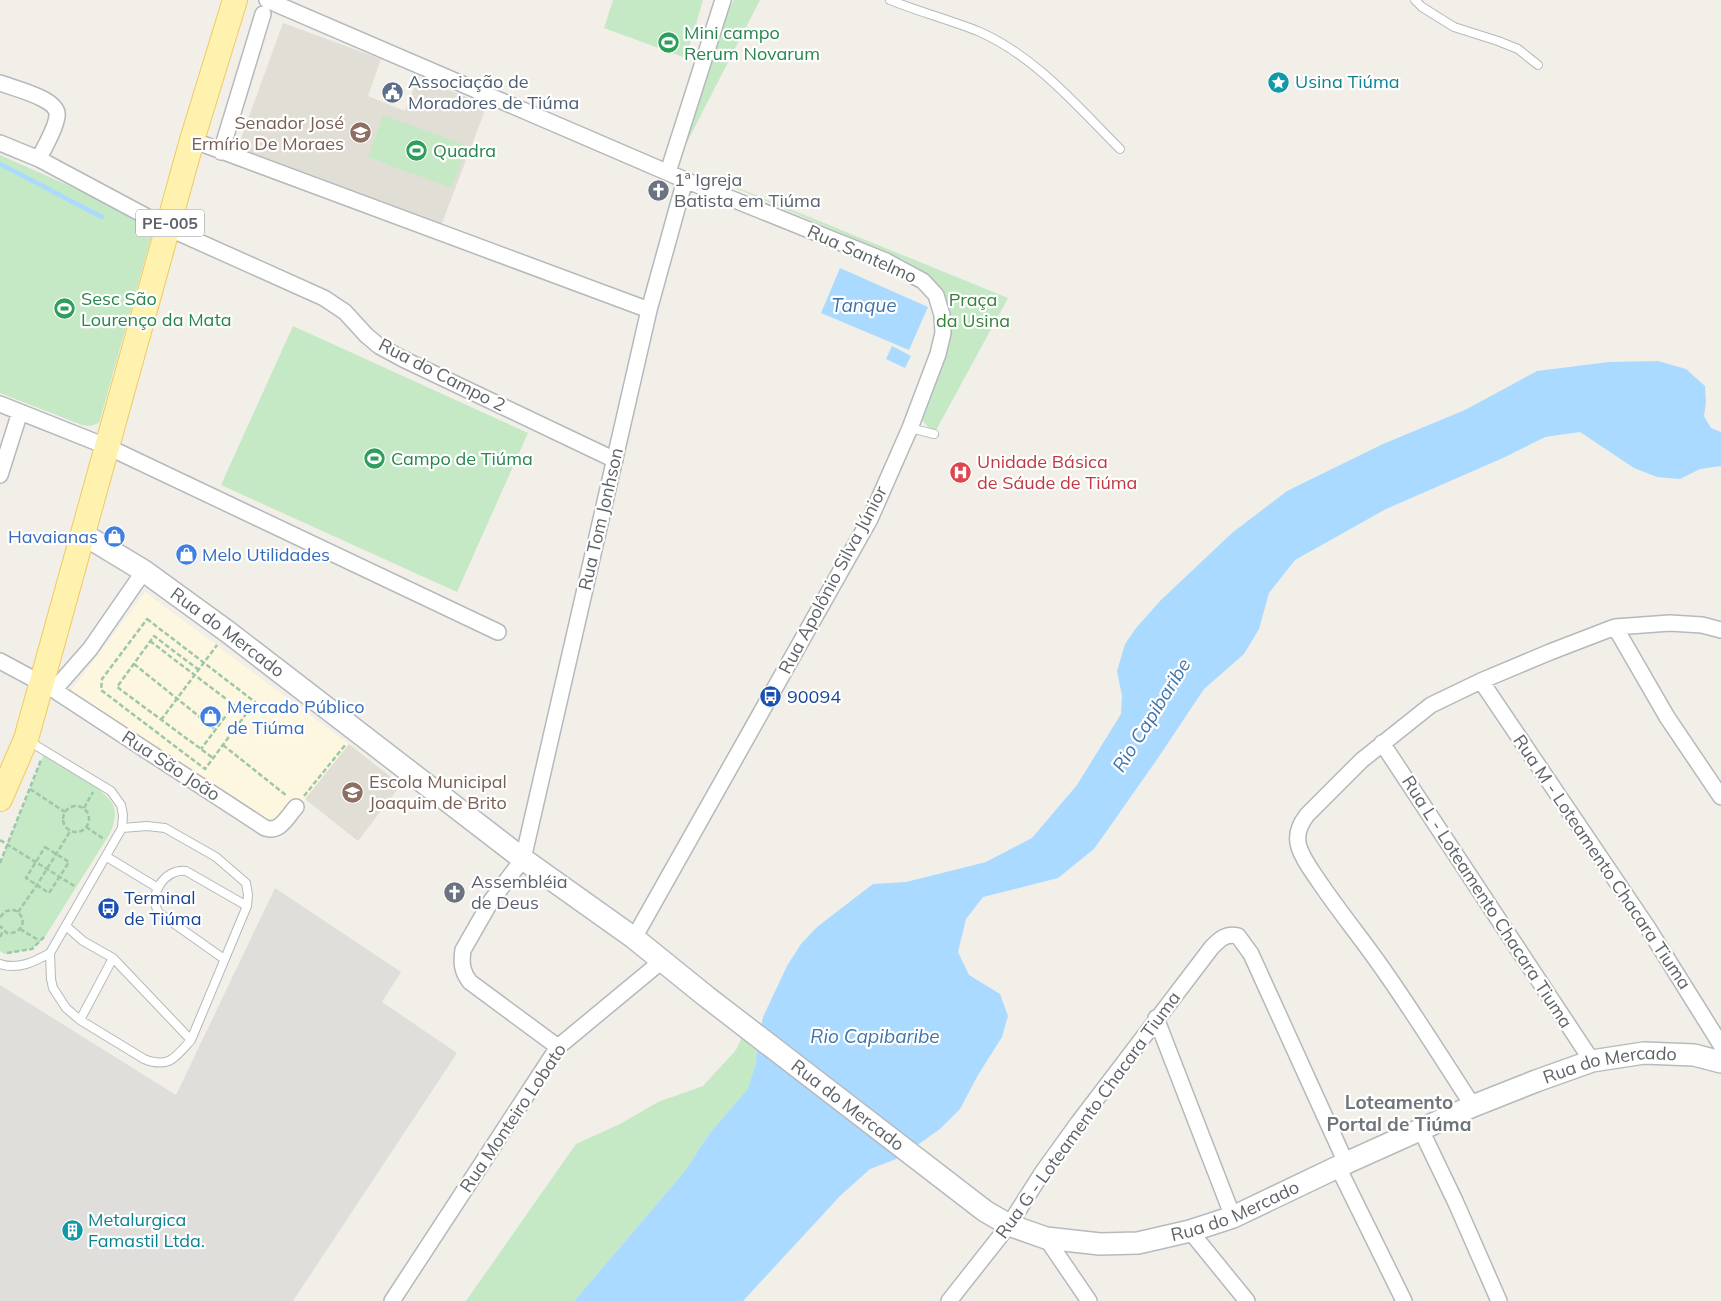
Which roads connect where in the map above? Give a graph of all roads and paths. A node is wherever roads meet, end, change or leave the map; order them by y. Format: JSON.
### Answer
{"nodes":[{"id":1,"x":235,"y":0,"type":"edge"},
{"id":2,"x":723,"y":0,"type":"edge"},
{"id":3,"x":890,"y":0,"type":"edge"},
{"id":4,"x":1415,"y":0,"type":"edge"},
{"id":5,"x":265,"y":7,"type":"edge"},
{"id":6,"x":1538,"y":65,"type":"dead end"},
{"id":7,"x":0,"y":83,"type":"edge"},
{"id":8,"x":192,"y":140,"type":"junction"},
{"id":9,"x":0,"y":142,"type":"edge"},
{"id":10,"x":1120,"y":149,"type":"dead end"},
{"id":11,"x":221,"y":152,"type":"junction"},
{"id":12,"x":39,"y":159,"type":"junction"},
{"id":13,"x":668,"y":172,"type":"junction"},
{"id":14,"x":685,"y":180,"type":"junction"},
{"id":15,"x":168,"y":228,"type":"junction"},
{"id":16,"x":649,"y":310,"type":"junction"},
{"id":17,"x":942,"y":315,"type":"joint"},
{"id":18,"x":0,"y":404,"type":"edge"},
{"id":19,"x":20,"y":412,"type":"junction"},
{"id":20,"x":910,"y":428,"type":"junction"},
{"id":21,"x":934,"y":434,"type":"dead end"},
{"id":22,"x":108,"y":447,"type":"junction"},
{"id":23,"x":615,"y":460,"type":"junction"},
{"id":24,"x":0,"y":476,"type":"edge"},
{"id":25,"x":83,"y":534,"type":"junction"},
{"id":26,"x":144,"y":571,"type":"junction"},
{"id":27,"x":1615,"y":627,"type":"junction"},
{"id":28,"x":1721,"y":630,"type":"edge"},
{"id":29,"x":228,"y":632,"type":"junction"},
{"id":30,"x":498,"y":632,"type":"dead end"},
{"id":31,"x":150,"y":641,"type":"junction"},
{"id":32,"x":0,"y":661,"type":"edge"},
{"id":33,"x":204,"y":663,"type":"junction"},
{"id":34,"x":134,"y":664,"type":"junction"},
{"id":35,"x":199,"y":670,"type":"junction"},
{"id":36,"x":195,"y":676,"type":"junction"},
{"id":37,"x":1481,"y":681,"type":"junction"},
{"id":38,"x":48,"y":687,"type":"junction"},
{"id":39,"x":177,"y":698,"type":"junction"},
{"id":40,"x":161,"y":720,"type":"junction"},
{"id":41,"x":216,"y":730,"type":"junction"},
{"id":42,"x":356,"y":730,"type":"junction"},
{"id":43,"x":26,"y":739,"type":"junction"},
{"id":44,"x":1382,"y":743,"type":"junction"},
{"id":45,"x":223,"y":745,"type":"junction"},
{"id":46,"x":200,"y":749,"type":"junction"},
{"id":47,"x":44,"y":754,"type":"dead end"},
{"id":48,"x":213,"y":758,"type":"junction"},
{"id":49,"x":96,"y":787,"type":"dead end"},
{"id":50,"x":30,"y":789,"type":"junction"},
{"id":51,"x":1721,"y":797,"type":"edge"},
{"id":52,"x":0,"y":798,"type":"edge"},
{"id":53,"x":297,"y":806,"type":"junction"},
{"id":54,"x":84,"y":808,"type":"junction"},
{"id":55,"x":65,"y":812,"type":"junction"},
{"id":56,"x":86,"y":827,"type":"junction"},
{"id":57,"x":122,"y":828,"type":"junction"},
{"id":58,"x":71,"y":830,"type":"junction"},
{"id":59,"x":108,"y":837,"type":"dead end"},
{"id":60,"x":0,"y":840,"type":"edge"},
{"id":61,"x":8,"y":845,"type":"junction"},
{"id":62,"x":55,"y":854,"type":"junction"},
{"id":63,"x":107,"y":857,"type":"junction"},
{"id":64,"x":523,"y":859,"type":"junction"},
{"id":65,"x":35,"y":862,"type":"junction"},
{"id":66,"x":0,"y":863,"type":"edge"},
{"id":67,"x":47,"y":869,"type":"junction"},
{"id":68,"x":60,"y":877,"type":"junction"},
{"id":69,"x":37,"y":885,"type":"junction"},
{"id":70,"x":158,"y":888,"type":"junction"},
{"id":71,"x":86,"y":893,"type":"junction"},
{"id":72,"x":247,"y":906,"type":"junction"},
{"id":73,"x":18,"y":912,"type":"junction"},
{"id":74,"x":0,"y":916,"type":"edge"},
{"id":75,"x":0,"y":926,"type":"edge"},
{"id":76,"x":66,"y":926,"type":"junction"},
{"id":77,"x":51,"y":928,"type":"dead end"},
{"id":78,"x":20,"y":929,"type":"junction"},
{"id":79,"x":3,"y":931,"type":"junction"},
{"id":80,"x":0,"y":937,"type":"edge"},
{"id":81,"x":634,"y":938,"type":"junction"},
{"id":82,"x":40,"y":941,"type":"junction"},
{"id":83,"x":0,"y":951,"type":"edge"},
{"id":84,"x":50,"y":953,"type":"junction"},
{"id":85,"x":113,"y":958,"type":"junction"},
{"id":86,"x":224,"y":959,"type":"junction"},
{"id":87,"x":662,"y":960,"type":"junction"},
{"id":88,"x":0,"y":964,"type":"edge"},
{"id":89,"x":1156,"y":1018,"type":"junction"},
{"id":90,"x":80,"y":1020,"type":"junction"},
{"id":91,"x":191,"y":1040,"type":"junction"},
{"id":92,"x":1721,"y":1045,"type":"edge"},
{"id":93,"x":558,"y":1047,"type":"junction"},
{"id":94,"x":1592,"y":1061,"type":"junction"},
{"id":95,"x":1721,"y":1062,"type":"edge"},
{"id":96,"x":1473,"y":1106,"type":"junction"},
{"id":97,"x":1421,"y":1130,"type":"junction"},
{"id":98,"x":1342,"y":1165,"type":"junction"},
{"id":99,"x":1233,"y":1216,"type":"junction"},
{"id":100,"x":1009,"y":1225,"type":"junction"},
{"id":101,"x":1190,"y":1231,"type":"junction"},
{"id":102,"x":1046,"y":1238,"type":"junction"},
{"id":103,"x":392,"y":1301,"type":"edge"},
{"id":104,"x":949,"y":1301,"type":"edge"},
{"id":105,"x":1089,"y":1301,"type":"edge"},
{"id":106,"x":1247,"y":1301,"type":"edge"},
{"id":107,"x":1404,"y":1301,"type":"edge"},
{"id":108,"x":1499,"y":1301,"type":"edge"}],
"edges":[{"from":1,"to":8,"type":"main road","number":"PE-005"},
{"from":2,"to":13,"type":"street"},
{"from":3,"to":10,"type":"lane"},
{"from":4,"to":6,"type":"lane"},
{"from":5,"to":11,"type":"street"},
{"from":5,"to":13,"type":"street","name":"Rua Santelmo"},
{"from":7,"to":12,"type":"street"},
{"from":8,"to":11,"type":"street"},
{"from":8,"to":15,"type":"main road","number":"PE-005"},
{"from":9,"to":12,"type":"street","name":"Rua do Campo 2"},
{"from":11,"to":16,"type":"street"},
{"from":12,"to":15,"type":"street","name":"Rua do Campo 2"},
{"from":13,"to":14,"type":"street","name":"Rua Santelmo"},
{"from":14,"to":16,"type":"street","name":"Rua Tom Jonhson"},
{"from":14,"to":17,"type":"street","name":"Rua Santelmo"},
{"from":15,"to":22,"type":"main road","number":"PE-005"},
{"from":15,"to":23,"type":"street","name":"Rua do Campo 2"},
{"from":16,"to":23,"type":"street","name":"Rua Tom Jonhson"},
{"from":17,"to":20,"type":"street","name":"Rua Apolônio Silva Júnior"},
{"from":18,"to":19,"type":"street"},
{"from":19,"to":22,"type":"street"},
{"from":19,"to":24,"type":"street"},
{"from":20,"to":21,"type":"lane"},
{"from":20,"to":81,"type":"street","name":"Rua Apolônio Silva Júnior"},
{"from":22,"to":25,"type":"main road","number":"PE-005"},
{"from":22,"to":30,"type":"street"},
{"from":23,"to":64,"type":"street","name":"Rua Tom Jonhson"},
{"from":25,"to":26,"type":"main road","name":"Rua do Mercado"},
{"from":25,"to":38,"type":"main road","number":"PE-005"},
{"from":26,"to":29,"type":"main road","name":"Rua do Mercado"},
{"from":26,"to":38,"type":"street"},
{"from":27,"to":28,"type":"street"},
{"from":27,"to":37,"type":"street"},
{"from":27,"to":51,"type":"street"},
{"from":29,"to":33,"type":"path"},
{"from":29,"to":42,"type":"main road","name":"Rua do Mercado"},
{"from":31,"to":34,"type":"path"},
{"from":31,"to":35,"type":"path"},
{"from":31,"to":36,"type":"path"},
{"from":32,"to":38,"type":"street"},
{"from":33,"to":35,"type":"path"},
{"from":33,"to":45,"type":"path"},
{"from":33,"to":48,"type":"path"},
{"from":34,"to":39,"type":"path"},
{"from":34,"to":40,"type":"path"},
{"from":35,"to":36,"type":"path"},
{"from":36,"to":39,"type":"path"},
{"from":36,"to":41,"type":"path"},
{"from":37,"to":44,"type":"street"},
{"from":37,"to":92,"type":"street","name":"Rua M - Loteamento Chacara Tiuma"},
{"from":38,"to":43,"type":"main road","number":"PE-005"},
{"from":38,"to":53,"type":"street","name":"Rua São João"},
{"from":39,"to":40,"type":"path"},
{"from":39,"to":41,"type":"path"},
{"from":40,"to":46,"type":"path"},
{"from":41,"to":46,"type":"path"},
{"from":42,"to":53,"type":"path"},
{"from":42,"to":64,"type":"main road","name":"Rua do Mercado"},
{"from":43,"to":52,"type":"main road","number":"PE-005"},
{"from":43,"to":57,"type":"lane"},
{"from":44,"to":94,"type":"street","name":"Rua L - Loteamento Chacara Tiuma"},
{"from":44,"to":96,"type":"street"},
{"from":45,"to":48,"type":"path"},
{"from":45,"to":53,"type":"path"},
{"from":46,"to":48,"type":"path"},
{"from":47,"to":50,"type":"path"},
{"from":49,"to":54,"type":"path"},
{"from":50,"to":55,"type":"path"},
{"from":50,"to":61,"type":"path"},
{"from":54,"to":55,"type":"path"},
{"from":54,"to":56,"type":"path"},
{"from":55,"to":58,"type":"path"},
{"from":56,"to":58,"type":"path"},
{"from":56,"to":59,"type":"path"},
{"from":57,"to":63,"type":"lane"},
{"from":57,"to":72,"type":"lane"},
{"from":58,"to":62,"type":"path"},
{"from":60,"to":61,"type":"path"},
{"from":61,"to":65,"type":"path"},
{"from":61,"to":66,"type":"path"},
{"from":62,"to":65,"type":"path"},
{"from":62,"to":67,"type":"path"},
{"from":62,"to":68,"type":"path"},
{"from":63,"to":70,"type":"lane"},
{"from":63,"to":71,"type":"lane"},
{"from":64,"to":81,"type":"main road","name":"Rua do Mercado"},
{"from":64,"to":93,"type":"street"},
{"from":65,"to":67,"type":"path"},
{"from":65,"to":69,"type":"path"},
{"from":67,"to":68,"type":"path"},
{"from":67,"to":69,"type":"path"},
{"from":68,"to":69,"type":"path"},
{"from":68,"to":71,"type":"path"},
{"from":69,"to":73,"type":"path"},
{"from":70,"to":72,"type":"lane"},
{"from":70,"to":86,"type":"lane"},
{"from":71,"to":76,"type":"lane"},
{"from":72,"to":86,"type":"lane"},
{"from":73,"to":74,"type":"path"},
{"from":73,"to":78,"type":"path"},
{"from":75,"to":79,"type":"path"},
{"from":76,"to":84,"type":"lane"},
{"from":76,"to":85,"type":"lane"},
{"from":77,"to":82,"type":"path"},
{"from":78,"to":79,"type":"path"},
{"from":78,"to":82,"type":"path"},
{"from":79,"to":80,"type":"path"},
{"from":81,"to":87,"type":"main road","name":"Rua do Mercado"},
{"from":82,"to":83,"type":"path"},
{"from":84,"to":88,"type":"lane"},
{"from":84,"to":90,"type":"lane"},
{"from":85,"to":90,"type":"lane"},
{"from":85,"to":91,"type":"lane"},
{"from":86,"to":91,"type":"lane"},
{"from":87,"to":93,"type":"street","name":"Rua Monteiro Lobato"},
{"from":87,"to":100,"type":"main road","name":"Rua do Mercado"},
{"from":89,"to":98,"type":"street","name":"Rua G - Loteamento Chacara Tiuma"},
{"from":89,"to":99,"type":"street"},
{"from":89,"to":100,"type":"street","name":"Rua G - Loteamento Chacara Tiuma"},
{"from":90,"to":91,"type":"lane"},
{"from":93,"to":103,"type":"street","name":"Rua Monteiro Lobato"},
{"from":94,"to":95,"type":"main road","name":"Rua do Mercado"},
{"from":94,"to":96,"type":"main road","name":"Rua do Mercado"},
{"from":96,"to":97,"type":"main road","name":"Rua do Mercado"},
{"from":97,"to":98,"type":"main road","name":"Rua do Mercado"},
{"from":97,"to":108,"type":"street"},
{"from":98,"to":99,"type":"main road","name":"Rua do Mercado"},
{"from":98,"to":107,"type":"street"},
{"from":99,"to":101,"type":"main road","name":"Rua do Mercado"},
{"from":100,"to":102,"type":"main road","name":"Rua do Mercado"},
{"from":100,"to":104,"type":"street","name":"Rua G - Loteamento Chacara Tiuma"},
{"from":101,"to":102,"type":"main road","name":"Rua do Mercado"},
{"from":101,"to":106,"type":"street"},
{"from":102,"to":105,"type":"street"}]}
